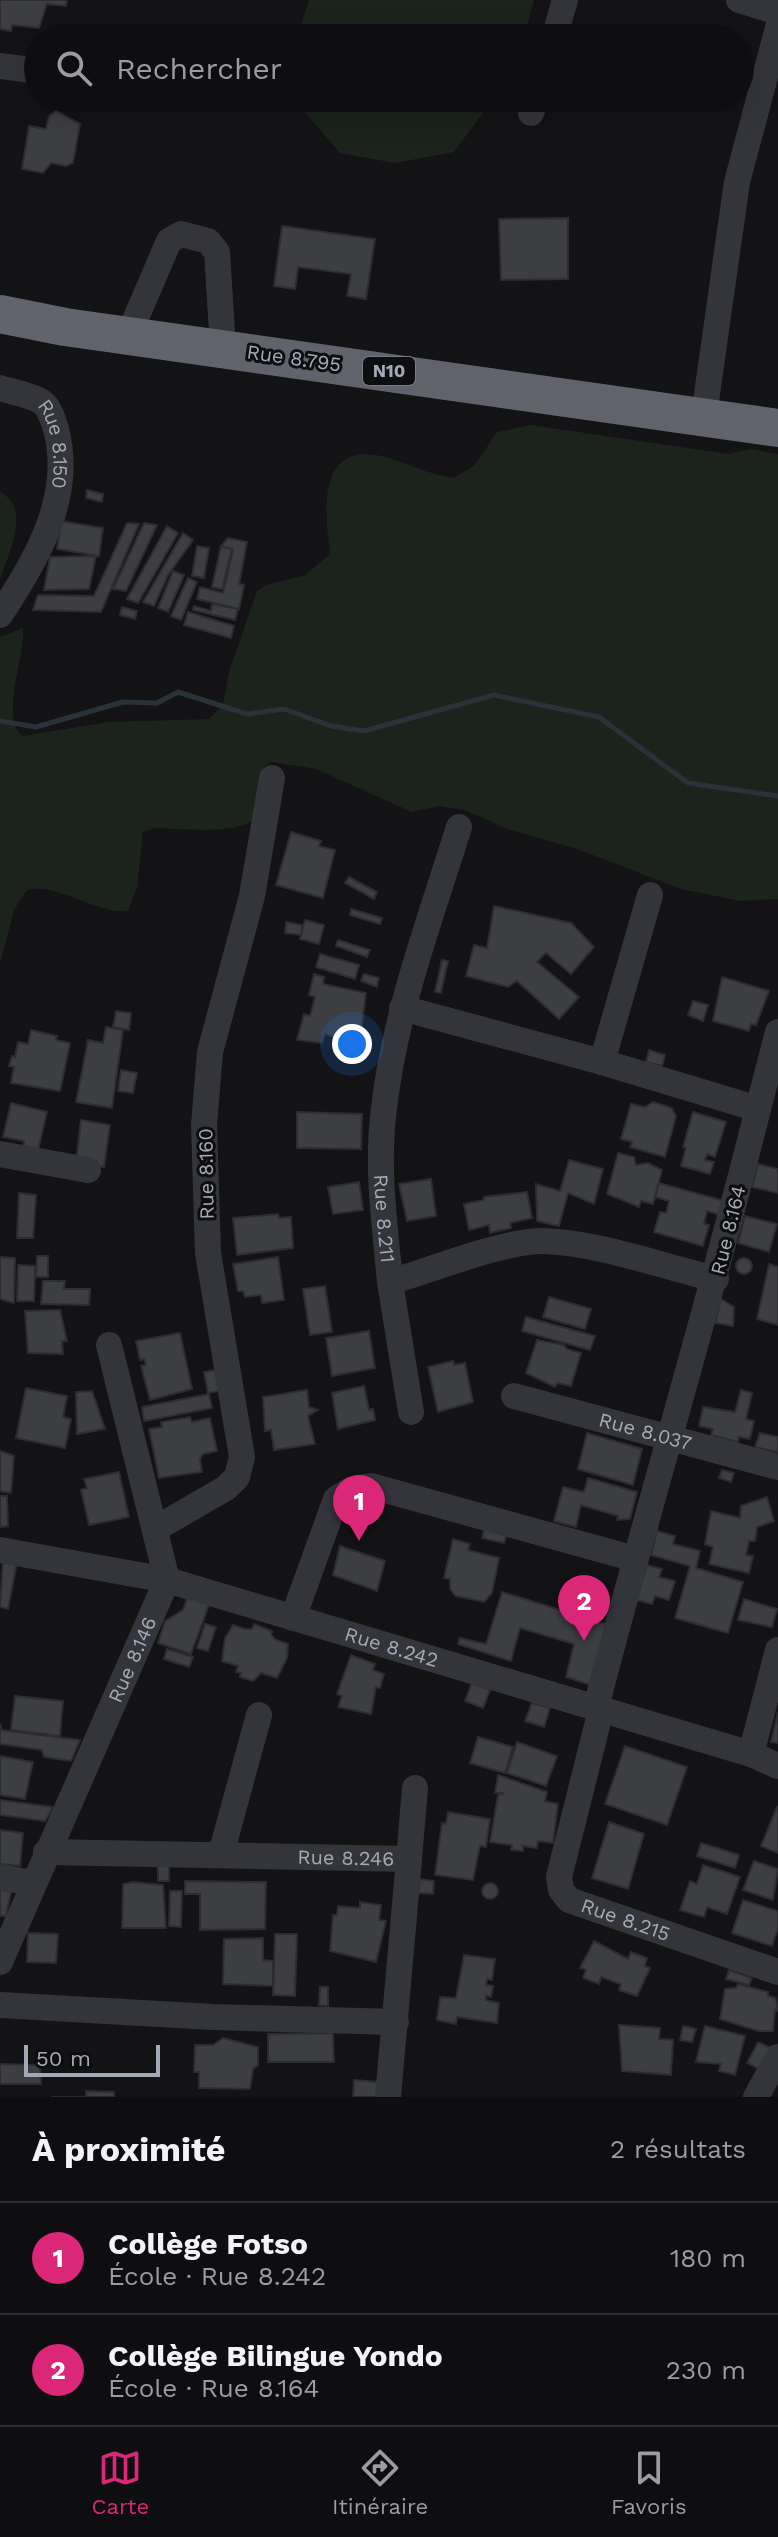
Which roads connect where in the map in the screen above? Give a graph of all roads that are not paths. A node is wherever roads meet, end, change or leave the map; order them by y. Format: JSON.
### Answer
{"nodes":[{"id":1,"x":565,"y":0,"type":"edge"},
{"id":2,"x":739,"y":0,"type":"edge"},
{"id":3,"x":778,"y":12,"type":"edge"},
{"id":4,"x":558,"y":24,"type":"edge"},
{"id":5,"x":778,"y":28,"type":"edge"},
{"id":6,"x":0,"y":66,"type":"edge"},
{"id":7,"x":24,"y":69,"type":"edge"},
{"id":8,"x":0,"y":314,"type":"edge"},
{"id":9,"x":129,"y":334,"type":"junction"},
{"id":10,"x":223,"y":348,"type":"junction"},
{"id":11,"x":0,"y":388,"type":"edge"},
{"id":12,"x":704,"y":415,"type":"junction"},
{"id":13,"x":778,"y":428,"type":"edge"},
{"id":14,"x":0,"y":615,"type":"edge"},
{"id":15,"x":272,"y":778,"type":"dead end"},
{"id":16,"x":459,"y":827,"type":"dead end"},
{"id":17,"x":650,"y":895,"type":"dead end"},
{"id":18,"x":402,"y":1008,"type":"junction"},
{"id":19,"x":778,"y":1032,"type":"edge"},
{"id":20,"x":602,"y":1062,"type":"junction"},
{"id":21,"x":758,"y":1109,"type":"junction"},
{"id":22,"x":0,"y":1154,"type":"edge"},
{"id":23,"x":88,"y":1170,"type":"dead end"},
{"id":24,"x":716,"y":1279,"type":"junction"},
{"id":25,"x":390,"y":1282,"type":"junction"},
{"id":26,"x":109,"y":1345,"type":"dead end"},
{"id":27,"x":514,"y":1396,"type":"dead end"},
{"id":28,"x":411,"y":1412,"type":"dead end"},
{"id":29,"x":671,"y":1439,"type":"junction"},
{"id":30,"x":778,"y":1467,"type":"edge"},
{"id":31,"x":155,"y":1529,"type":"junction"},
{"id":32,"x":0,"y":1550,"type":"edge"},
{"id":33,"x":635,"y":1559,"type":"junction"},
{"id":34,"x":167,"y":1580,"type":"junction"},
{"id":35,"x":293,"y":1618,"type":"junction"},
{"id":36,"x":778,"y":1650,"type":"edge"},
{"id":37,"x":599,"y":1708,"type":"junction"},
{"id":38,"x":259,"y":1715,"type":"dead end"},
{"id":39,"x":751,"y":1754,"type":"junction"},
{"id":40,"x":778,"y":1766,"type":"edge"},
{"id":41,"x":415,"y":1788,"type":"dead end"},
{"id":42,"x":46,"y":1852,"type":"junction"},
{"id":43,"x":221,"y":1854,"type":"junction"},
{"id":44,"x":409,"y":1859,"type":"junction"},
{"id":45,"x":0,"y":1877,"type":"edge"},
{"id":46,"x":32,"y":1883,"type":"junction"},
{"id":47,"x":0,"y":1962,"type":"edge"},
{"id":48,"x":778,"y":1972,"type":"edge"},
{"id":49,"x":0,"y":2005,"type":"edge"},
{"id":50,"x":396,"y":2022,"type":"junction"},
{"id":51,"x":778,"y":2057,"type":"edge"},
{"id":52,"x":388,"y":2097,"type":"edge"},
{"id":53,"x":756,"y":2097,"type":"edge"}],
"edges":[{"from":1,"to":4,"type":"street"},
{"from":2,"to":3,"type":"street"},
{"from":5,"to":12,"type":"street"},
{"from":6,"to":7,"type":"street"},
{"from":8,"to":9,"type":"highway","name":"Rue 8.795","number":"N10"},
{"from":9,"to":10,"type":"highway","name":"Rue 8.795","number":"N10"},
{"from":9,"to":10,"type":"street"},
{"from":10,"to":12,"type":"highway","name":"Rue 8.795","number":"N10"},
{"from":11,"to":14,"type":"street","name":"Rue 8.150"},
{"from":12,"to":13,"type":"highway","name":"Rue 8.795","number":"N10"},
{"from":15,"to":31,"type":"street","name":"Rue 8.160"},
{"from":16,"to":18,"type":"street","name":"Rue 8.211"},
{"from":17,"to":20,"type":"street"},
{"from":18,"to":20,"type":"street"},
{"from":18,"to":25,"type":"street","name":"Rue 8.211"},
{"from":19,"to":21,"type":"street","name":"Rue 8.164"},
{"from":20,"to":21,"type":"street"},
{"from":21,"to":24,"type":"street","name":"Rue 8.164"},
{"from":22,"to":23,"type":"street"},
{"from":24,"to":25,"type":"street","name":"Rue 8.211"},
{"from":24,"to":29,"type":"street","name":"Rue 8.164"},
{"from":25,"to":28,"type":"street"},
{"from":26,"to":31,"type":"street"},
{"from":27,"to":29,"type":"street","name":"Rue 8.037"},
{"from":29,"to":30,"type":"street","name":"Rue 8.037"},
{"from":29,"to":33,"type":"street","name":"Rue 8.164"},
{"from":31,"to":34,"type":"street"},
{"from":32,"to":34,"type":"street","name":"Rue 8.242"},
{"from":33,"to":35,"type":"street"},
{"from":33,"to":37,"type":"street","name":"Rue 8.164"},
{"from":34,"to":35,"type":"street","name":"Rue 8.242"},
{"from":34,"to":42,"type":"street","name":"Rue 8.146"},
{"from":35,"to":37,"type":"street","name":"Rue 8.242"},
{"from":36,"to":39,"type":"street"},
{"from":37,"to":39,"type":"street","name":"Rue 8.242"},
{"from":37,"to":48,"type":"street","name":"Rue 8.215"},
{"from":38,"to":43,"type":"street"},
{"from":39,"to":40,"type":"street","name":"Rue 8.242"},
{"from":41,"to":44,"type":"street"},
{"from":42,"to":43,"type":"street","name":"Rue 8.246"},
{"from":42,"to":46,"type":"street","name":"Rue 8.146"},
{"from":43,"to":44,"type":"street","name":"Rue 8.246"},
{"from":44,"to":50,"type":"street","name":"Rue 8.246"},
{"from":45,"to":46,"type":"street"},
{"from":46,"to":47,"type":"street","name":"Rue 8.146"},
{"from":49,"to":50,"type":"street"},
{"from":50,"to":52,"type":"street","name":"Rue 8.246"},
{"from":51,"to":53,"type":"street"}]}
